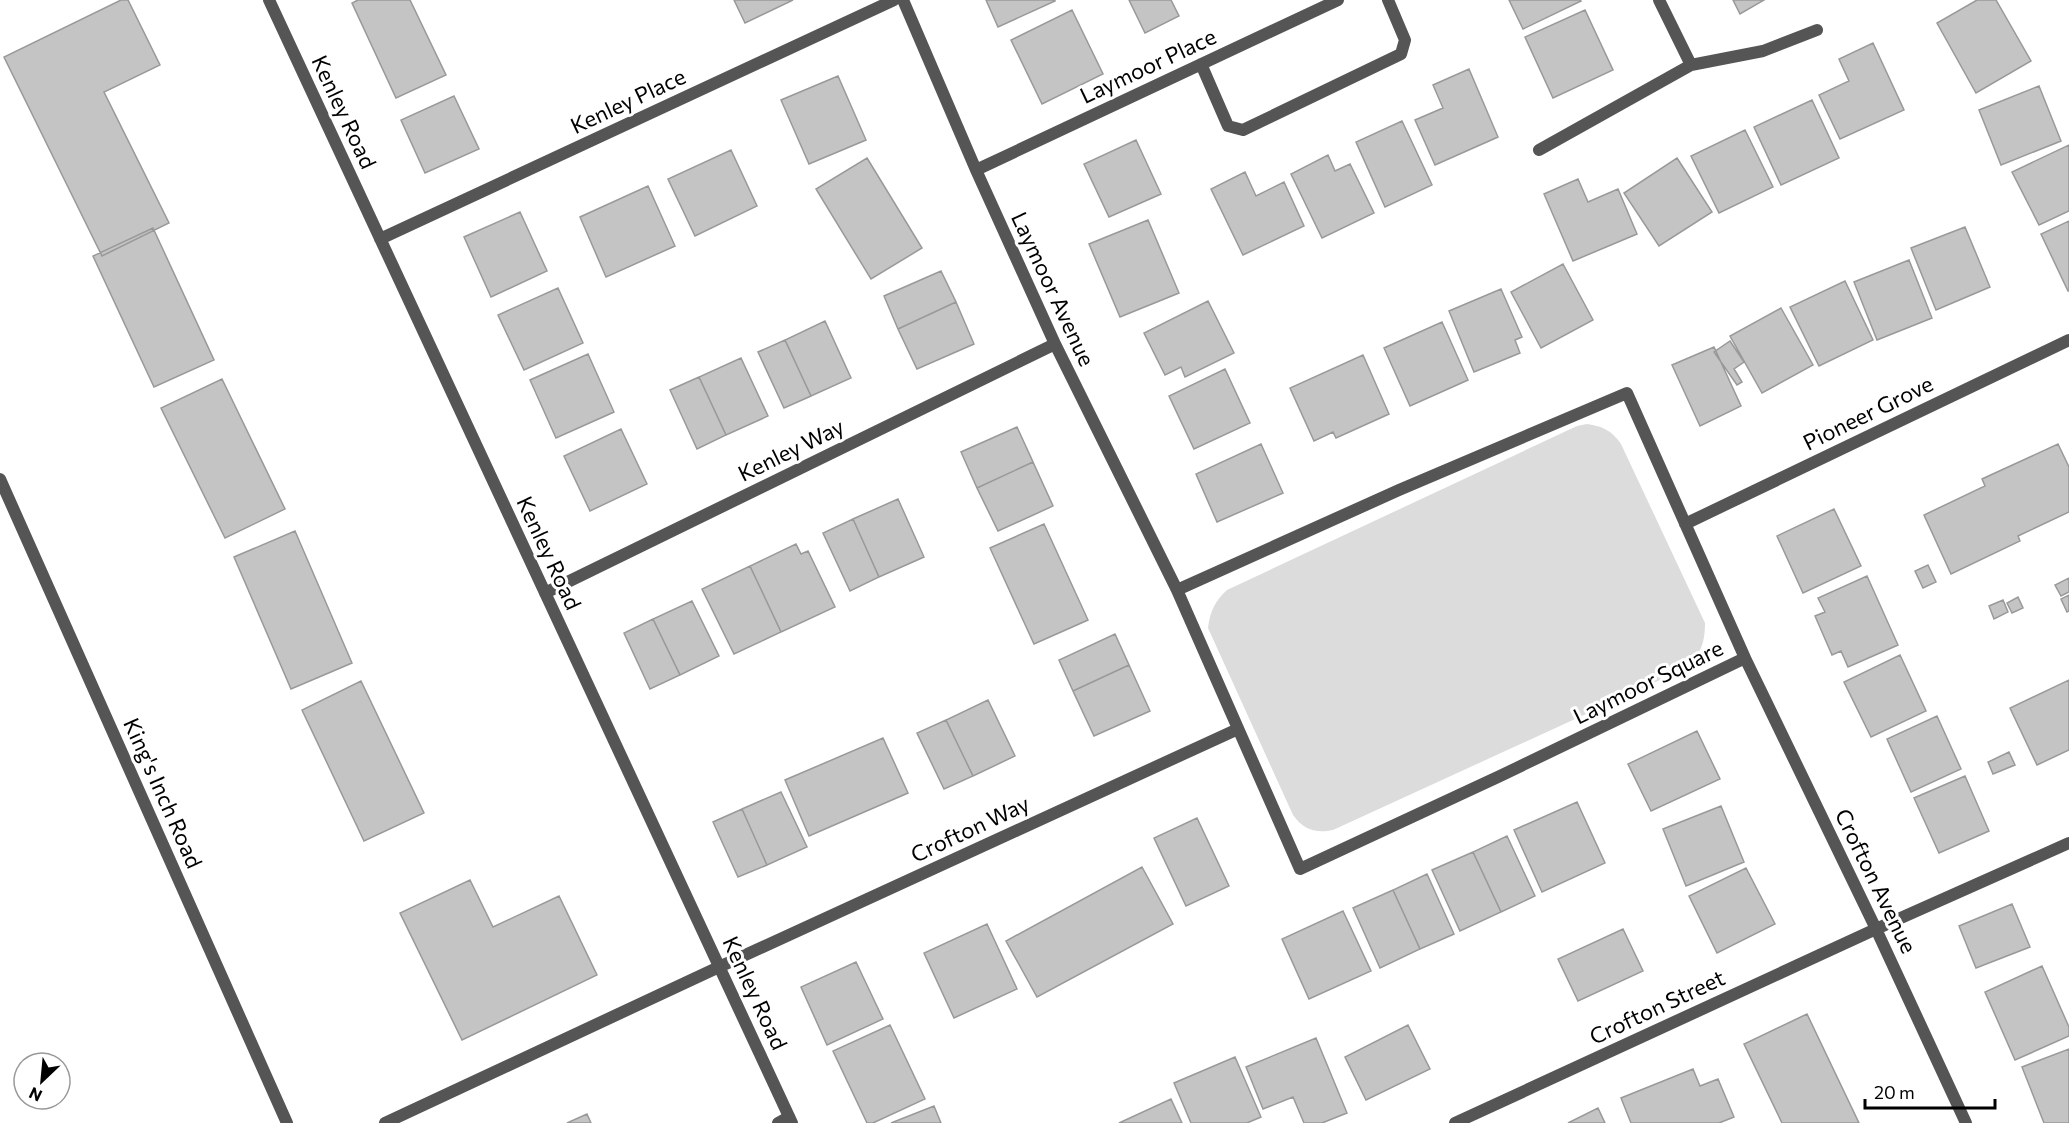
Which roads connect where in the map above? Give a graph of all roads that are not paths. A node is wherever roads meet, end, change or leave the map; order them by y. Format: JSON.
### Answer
{"nodes":[{"id":1,"x":269,"y":0,"type":"edge"},
{"id":2,"x":894,"y":0,"type":"edge"},
{"id":3,"x":903,"y":0,"type":"edge"},
{"id":4,"x":1338,"y":0,"type":"edge"},
{"id":5,"x":1388,"y":0,"type":"edge"},
{"id":6,"x":1659,"y":0,"type":"edge"},
{"id":7,"x":1817,"y":30,"type":"dead end"},
{"id":8,"x":1201,"y":64,"type":"junction"},
{"id":9,"x":1691,"y":65,"type":"junction"},
{"id":10,"x":1539,"y":150,"type":"dead end"},
{"id":11,"x":976,"y":170,"type":"junction"},
{"id":12,"x":380,"y":239,"type":"junction"},
{"id":13,"x":2069,"y":340,"type":"edge"},
{"id":14,"x":1055,"y":344,"type":"junction"},
{"id":15,"x":0,"y":479,"type":"edge"},
{"id":16,"x":1685,"y":524,"type":"junction"},
{"id":17,"x":1177,"y":590,"type":"junction"},
{"id":18,"x":545,"y":593,"type":"junction"},
{"id":19,"x":1745,"y":658,"type":"junction"},
{"id":20,"x":1238,"y":729,"type":"junction"},
{"id":21,"x":2069,"y":843,"type":"edge"},
{"id":22,"x":1876,"y":929,"type":"junction"},
{"id":23,"x":719,"y":967,"type":"junction"},
{"id":24,"x":786,"y":1121,"type":"edge"},
{"id":25,"x":287,"y":1123,"type":"edge"},
{"id":26,"x":385,"y":1123,"type":"edge"},
{"id":27,"x":1455,"y":1123,"type":"edge"},
{"id":28,"x":1966,"y":1123,"type":"edge"}],
"edges":[{"from":1,"to":12,"type":"street","name":"Kenley Road"},
{"from":2,"to":12,"type":"street","name":"Kenley Place"},
{"from":3,"to":11,"type":"street","name":"Laymoor Avenue"},
{"from":4,"to":8,"type":"street","name":"Laymoor Place"},
{"from":5,"to":8,"type":"street"},
{"from":6,"to":9,"type":"street"},
{"from":7,"to":9,"type":"street"},
{"from":8,"to":11,"type":"street","name":"Laymoor Place"},
{"from":9,"to":10,"type":"street"},
{"from":11,"to":14,"type":"street","name":"Laymoor Avenue"},
{"from":12,"to":18,"type":"street","name":"Kenley Road"},
{"from":13,"to":16,"type":"street","name":"Pioneer Grove"},
{"from":14,"to":17,"type":"street","name":"Laymoor Avenue"},
{"from":14,"to":18,"type":"street","name":"Kenley Way"},
{"from":15,"to":25,"type":"street","name":"King's Inch Road"},
{"from":16,"to":17,"type":"street","name":"Laymoor Square"},
{"from":16,"to":19,"type":"street","name":"Laymoor Square"},
{"from":17,"to":20,"type":"street","name":"Laymoor Square"},
{"from":18,"to":23,"type":"street","name":"Kenley Road"},
{"from":19,"to":20,"type":"street","name":"Laymoor Square"},
{"from":19,"to":22,"type":"street","name":"Crofton Avenue"},
{"from":20,"to":23,"type":"street","name":"Crofton Way"},
{"from":21,"to":22,"type":"street","name":"Crofton Street"},
{"from":22,"to":27,"type":"street","name":"Crofton Street"},
{"from":22,"to":28,"type":"street","name":"Crofton Avenue"},
{"from":23,"to":24,"type":"street","name":"Kenley Road"},
{"from":23,"to":26,"type":"street","name":"Crofton Way"}]}
